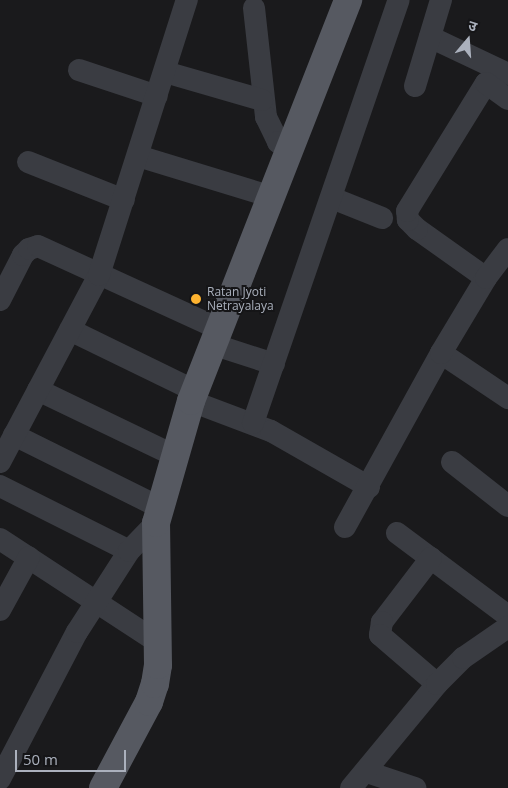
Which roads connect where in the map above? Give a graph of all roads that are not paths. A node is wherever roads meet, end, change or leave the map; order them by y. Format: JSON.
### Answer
{"nodes":[{"id":1,"x":187,"y":0,"type":"edge"},
{"id":2,"x":348,"y":0,"type":"edge"},
{"id":3,"x":399,"y":0,"type":"edge"},
{"id":4,"x":441,"y":0,"type":"edge"},
{"id":5,"x":249,"y":3,"type":"edge"},
{"id":6,"x":430,"y":38,"type":"junction"},
{"id":7,"x":80,"y":70,"type":"dead end"},
{"id":8,"x":165,"y":72,"type":"junction"},
{"id":9,"x":496,"y":75,"type":"edge"},
{"id":10,"x":415,"y":86,"type":"dead end"},
{"id":11,"x":157,"y":96,"type":"junction"},
{"id":12,"x":508,"y":99,"type":"edge"},
{"id":13,"x":262,"y":100,"type":"junction"},
{"id":14,"x":288,"y":149,"type":"junction"},
{"id":15,"x":138,"y":156,"type":"junction"},
{"id":16,"x":28,"y":162,"type":"dead end"},
{"id":17,"x":269,"y":196,"type":"junction"},
{"id":18,"x":332,"y":198,"type":"junction"},
{"id":19,"x":124,"y":200,"type":"junction"},
{"id":20,"x":382,"y":218,"type":"dead end"},
{"id":21,"x":508,"y":249,"type":"edge"},
{"id":22,"x":99,"y":275,"type":"junction"},
{"id":23,"x":496,"y":275,"type":"edge"},
{"id":24,"x":0,"y":300,"type":"edge"},
{"id":25,"x":70,"y":330,"type":"junction"},
{"id":26,"x":215,"y":336,"type":"junction"},
{"id":27,"x":441,"y":353,"type":"junction"},
{"id":28,"x":274,"y":364,"type":"junction"},
{"id":29,"x":38,"y":390,"type":"junction"},
{"id":30,"x":193,"y":396,"type":"junction"},
{"id":31,"x":508,"y":398,"type":"edge"},
{"id":32,"x":253,"y":423,"type":"junction"},
{"id":33,"x":14,"y":435,"type":"junction"},
{"id":34,"x":175,"y":456,"type":"junction"},
{"id":35,"x":0,"y":462,"type":"edge"},
{"id":36,"x":452,"y":462,"type":"dead end"},
{"id":37,"x":0,"y":486,"type":"edge"},
{"id":38,"x":369,"y":487,"type":"junction"},
{"id":39,"x":508,"y":506,"type":"edge"},
{"id":40,"x":157,"y":515,"type":"junction"},
{"id":41,"x":345,"y":528,"type":"dead end"},
{"id":42,"x":397,"y":533,"type":"dead end"},
{"id":43,"x":0,"y":539,"type":"edge"},
{"id":44,"x":129,"y":551,"type":"junction"},
{"id":45,"x":29,"y":557,"type":"junction"},
{"id":46,"x":431,"y":558,"type":"junction"},
{"id":47,"x":96,"y":602,"type":"junction"},
{"id":48,"x":0,"y":610,"type":"edge"},
{"id":49,"x":507,"y":628,"type":"edge"},
{"id":50,"x":156,"y":641,"type":"junction"},
{"id":51,"x":437,"y":684,"type":"junction"},
{"id":52,"x":367,"y":772,"type":"junction"},
{"id":53,"x":0,"y":779,"type":"edge"},
{"id":54,"x":91,"y":788,"type":"edge"},
{"id":55,"x":103,"y":788,"type":"edge"},
{"id":56,"x":351,"y":788,"type":"edge"},
{"id":57,"x":415,"y":788,"type":"edge"}],
"edges":[{"from":1,"to":8,"type":"street"},
{"from":2,"to":14,"type":"main road"},
{"from":3,"to":18,"type":"street"},
{"from":4,"to":6,"type":"street"},
{"from":5,"to":13,"type":"street"},
{"from":6,"to":9,"type":"street"},
{"from":6,"to":10,"type":"street"},
{"from":7,"to":11,"type":"street"},
{"from":8,"to":11,"type":"street"},
{"from":8,"to":13,"type":"street"},
{"from":9,"to":12,"type":"street"},
{"from":9,"to":23,"type":"street"},
{"from":11,"to":15,"type":"street"},
{"from":13,"to":14,"type":"street"},
{"from":14,"to":17,"type":"main road"},
{"from":15,"to":17,"type":"street"},
{"from":15,"to":19,"type":"street"},
{"from":16,"to":19,"type":"street"},
{"from":17,"to":26,"type":"main road"},
{"from":18,"to":20,"type":"street"},
{"from":18,"to":28,"type":"street"},
{"from":19,"to":22,"type":"street"},
{"from":21,"to":23,"type":"street"},
{"from":22,"to":24,"type":"street"},
{"from":22,"to":25,"type":"street"},
{"from":22,"to":26,"type":"street"},
{"from":23,"to":27,"type":"street"},
{"from":25,"to":29,"type":"street"},
{"from":25,"to":30,"type":"street"},
{"from":26,"to":28,"type":"street"},
{"from":26,"to":30,"type":"main road"},
{"from":27,"to":31,"type":"street"},
{"from":27,"to":38,"type":"street"},
{"from":28,"to":32,"type":"street"},
{"from":29,"to":33,"type":"street"},
{"from":29,"to":34,"type":"street"},
{"from":30,"to":32,"type":"street"},
{"from":30,"to":34,"type":"main road"},
{"from":32,"to":38,"type":"street"},
{"from":33,"to":35,"type":"street"},
{"from":33,"to":40,"type":"street"},
{"from":34,"to":40,"type":"main road"},
{"from":36,"to":39,"type":"street"},
{"from":37,"to":44,"type":"street"},
{"from":38,"to":41,"type":"street"},
{"from":40,"to":44,"type":"street"},
{"from":40,"to":50,"type":"main road"},
{"from":42,"to":46,"type":"street"},
{"from":43,"to":45,"type":"street"},
{"from":44,"to":47,"type":"street"},
{"from":45,"to":47,"type":"street"},
{"from":45,"to":48,"type":"street"},
{"from":46,"to":49,"type":"street"},
{"from":46,"to":51,"type":"street"},
{"from":47,"to":50,"type":"street"},
{"from":47,"to":53,"type":"street"},
{"from":49,"to":51,"type":"street"},
{"from":50,"to":54,"type":"main road"},
{"from":50,"to":55,"type":"main road"},
{"from":51,"to":52,"type":"street"},
{"from":52,"to":56,"type":"street"},
{"from":52,"to":57,"type":"street"}]}
